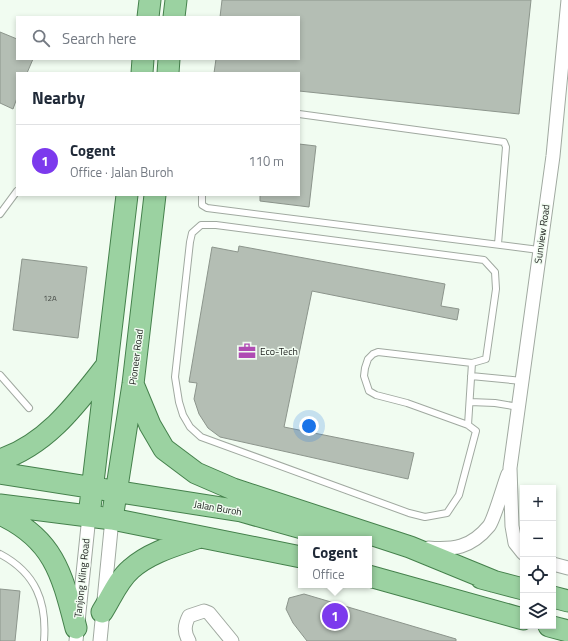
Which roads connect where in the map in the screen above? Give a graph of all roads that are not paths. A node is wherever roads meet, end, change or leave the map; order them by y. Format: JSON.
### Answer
{"nodes":[{"id":1,"x":150,"y":0,"type":"edge"},
{"id":2,"x":176,"y":0,"type":"edge"},
{"id":3,"x":568,"y":0,"type":"edge"},
{"id":4,"x":148,"y":16,"type":"edge"},
{"id":5,"x":174,"y":16,"type":"edge"},
{"id":6,"x":143,"y":60,"type":"edge"},
{"id":7,"x":169,"y":60,"type":"edge"},
{"id":8,"x":142,"y":72,"type":"edge"},
{"id":9,"x":168,"y":72,"type":"edge"},
{"id":10,"x":300,"y":114,"type":"edge"},
{"id":11,"x":16,"y":192,"type":"edge"},
{"id":12,"x":127,"y":196,"type":"edge"},
{"id":13,"x":155,"y":196,"type":"edge"},
{"id":14,"x":202,"y":196,"type":"edge"},
{"id":15,"x":0,"y":214,"type":"edge"},
{"id":16,"x":498,"y":244,"type":"junction"},
{"id":17,"x":539,"y":250,"type":"junction"},
{"id":18,"x":472,"y":362,"type":"junction"},
{"id":19,"x":107,"y":365,"type":"junction"},
{"id":20,"x":0,"y":375,"type":"edge"},
{"id":21,"x":471,"y":376,"type":"junction"},
{"id":22,"x":522,"y":381,"type":"junction"},
{"id":23,"x":133,"y":384,"type":"junction"},
{"id":24,"x":470,"y":402,"type":"junction"},
{"id":25,"x":519,"y":407,"type":"junction"},
{"id":26,"x":29,"y":408,"type":"dead end"},
{"id":27,"x":468,"y":425,"type":"junction"},
{"id":28,"x":0,"y":460,"type":"edge"},
{"id":29,"x":510,"y":468,"type":"junction"},
{"id":30,"x":0,"y":473,"type":"edge"},
{"id":31,"x":93,"y":488,"type":"junction"},
{"id":32,"x":116,"y":491,"type":"junction"},
{"id":33,"x":0,"y":505,"type":"edge"},
{"id":34,"x":0,"y":514,"type":"edge"},
{"id":35,"x":89,"y":516,"type":"junction"},
{"id":36,"x":112,"y":519,"type":"junction"},
{"id":37,"x":201,"y":536,"type":"junction"},
{"id":38,"x":330,"y":536,"type":"edge"},
{"id":39,"x":410,"y":547,"type":"junction"},
{"id":40,"x":372,"y":548,"type":"edge"},
{"id":41,"x":520,"y":549,"type":"edge"},
{"id":42,"x":0,"y":554,"type":"edge"},
{"id":43,"x":298,"y":557,"type":"edge"},
{"id":44,"x":556,"y":565,"type":"edge"},
{"id":45,"x":568,"y":568,"type":"edge"},
{"id":46,"x":372,"y":577,"type":"edge"},
{"id":47,"x":493,"y":581,"type":"junction"},
{"id":48,"x":520,"y":588,"type":"edge"},
{"id":49,"x":556,"y":598,"type":"edge"},
{"id":50,"x":568,"y":601,"type":"edge"},
{"id":51,"x":102,"y":612,"type":"junction"},
{"id":52,"x":520,"y":618,"type":"edge"},
{"id":53,"x":556,"y":628,"type":"edge"},
{"id":54,"x":568,"y":631,"type":"edge"},
{"id":55,"x":76,"y":634,"type":"edge"},
{"id":56,"x":44,"y":641,"type":"edge"},
{"id":57,"x":100,"y":641,"type":"edge"},
{"id":58,"x":189,"y":641,"type":"edge"},
{"id":59,"x":232,"y":641,"type":"edge"}],
"edges":[{"from":1,"to":4,"type":"main road"},
{"from":2,"to":5,"type":"main road"},
{"from":3,"to":17,"type":"street","name":"Sunview Road"},
{"from":6,"to":8,"type":"main road"},
{"from":7,"to":9,"type":"main road"},
{"from":10,"to":16,"type":"lane"},
{"from":11,"to":15,"type":"lane"},
{"from":12,"to":19,"type":"main road"},
{"from":13,"to":23,"type":"main road","name":"Pioneer Road"},
{"from":14,"to":16,"type":"lane"},
{"from":16,"to":17,"type":"lane"},
{"from":17,"to":22,"type":"street","name":"Sunview Road"},
{"from":18,"to":21,"type":"lane"},
{"from":18,"to":27,"type":"lane"},
{"from":18,"to":27,"type":"lane"},
{"from":19,"to":28,"type":"main road"},
{"from":19,"to":31,"type":"main road"},
{"from":20,"to":26,"type":"lane"},
{"from":21,"to":22,"type":"lane"},
{"from":21,"to":24,"type":"lane"},
{"from":22,"to":25,"type":"street","name":"Sunview Road"},
{"from":23,"to":32,"type":"main road","name":"Pioneer Road"},
{"from":23,"to":39,"type":"main road"},
{"from":24,"to":25,"type":"lane"},
{"from":24,"to":27,"type":"lane"},
{"from":25,"to":29,"type":"street","name":"Sunview Road"},
{"from":29,"to":39,"type":"street","name":"Sunview Road"},
{"from":29,"to":41,"type":"street","name":"Sunview Road"},
{"from":30,"to":31,"type":"main road"},
{"from":31,"to":32,"type":"main road","name":"Jalan Buroh"},
{"from":31,"to":35,"type":"main road"},
{"from":32,"to":36,"type":"main road","name":"Pioneer Road"},
{"from":32,"to":38,"type":"main road","name":"Jalan Buroh"},
{"from":33,"to":35,"type":"main road"},
{"from":34,"to":55,"type":"main road"},
{"from":35,"to":36,"type":"main road"},
{"from":35,"to":55,"type":"street","name":"Tanjong Kling Road"},
{"from":36,"to":37,"type":"main road"},
{"from":36,"to":51,"type":"street"},
{"from":37,"to":43,"type":"main road"},
{"from":37,"to":51,"type":"main road"},
{"from":39,"to":47,"type":"main road"},
{"from":40,"to":47,"type":"main road"},
{"from":42,"to":56,"type":"lane"},
{"from":44,"to":45,"type":"street"},
{"from":46,"to":52,"type":"main road"},
{"from":47,"to":48,"type":"main road"},
{"from":49,"to":50,"type":"main road"},
{"from":51,"to":57,"type":"street"},
{"from":53,"to":54,"type":"main road"},
{"from":58,"to":59,"type":"street"}]}
